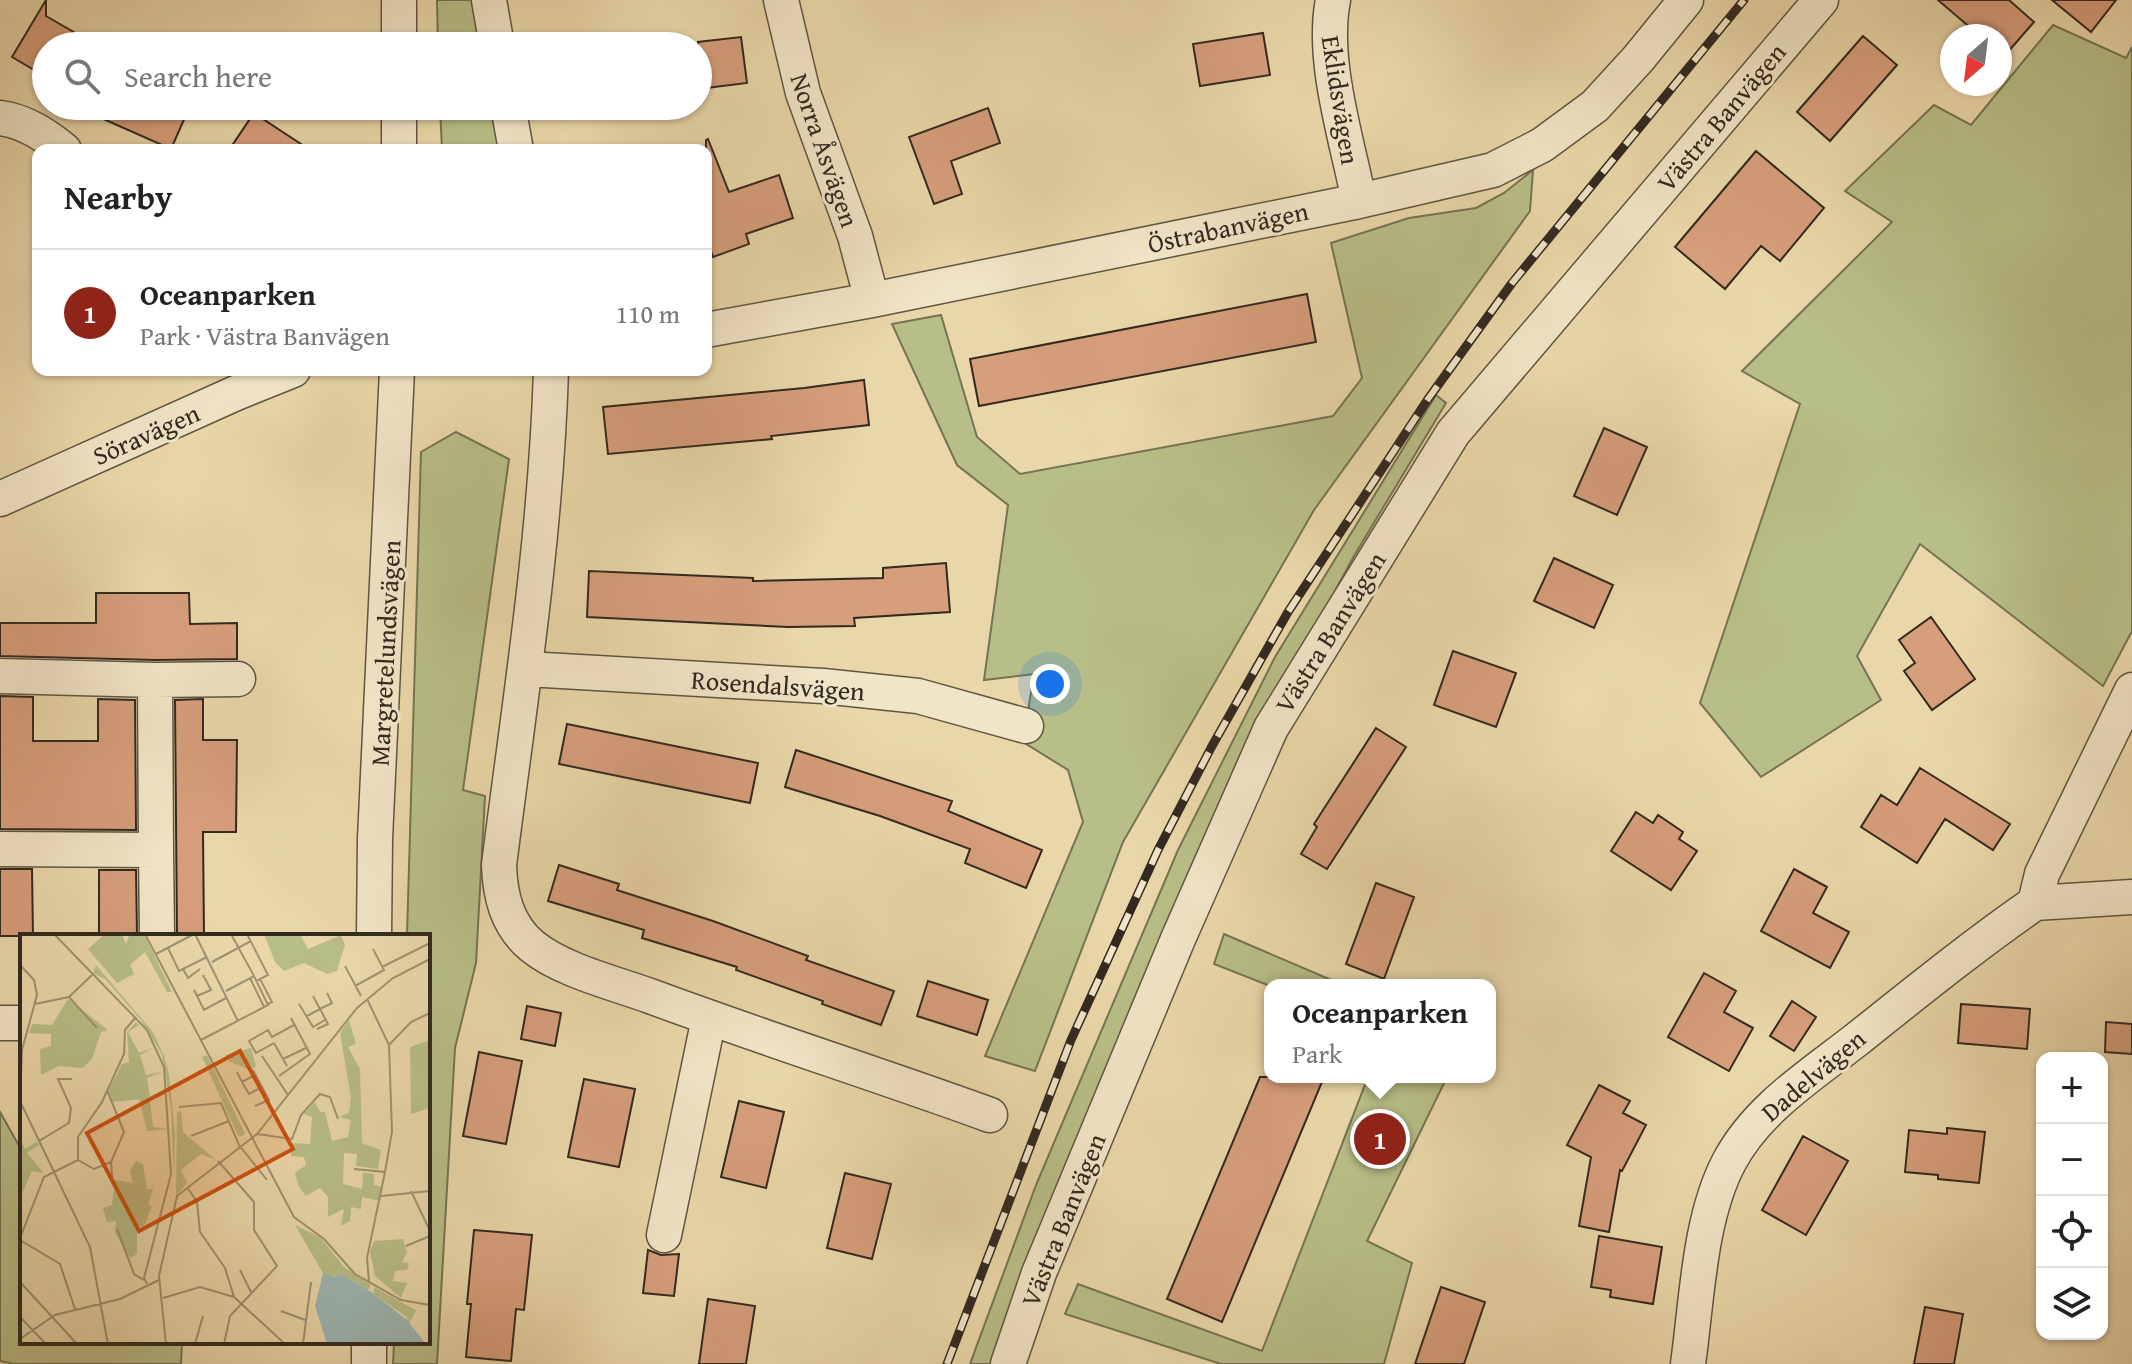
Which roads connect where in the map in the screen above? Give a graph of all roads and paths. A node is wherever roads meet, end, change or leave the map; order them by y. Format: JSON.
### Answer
{"nodes":[{"id":1,"x":399,"y":0,"type":"edge"},
{"id":2,"x":489,"y":0,"type":"edge"},
{"id":3,"x":781,"y":0,"type":"edge"},
{"id":4,"x":1333,"y":0,"type":"edge"},
{"id":5,"x":1686,"y":0,"type":"edge"},
{"id":6,"x":1821,"y":0,"type":"edge"},
{"id":7,"x":399,"y":32,"type":"edge"},
{"id":8,"x":495,"y":32,"type":"edge"},
{"id":9,"x":0,"y":118,"type":"edge"},
{"id":10,"x":399,"y":120,"type":"edge"},
{"id":11,"x":511,"y":120,"type":"edge"},
{"id":12,"x":56,"y":144,"type":"edge"},
{"id":13,"x":399,"y":144,"type":"edge"},
{"id":14,"x":515,"y":144,"type":"edge"},
{"id":15,"x":1359,"y":201,"type":"junction"},
{"id":16,"x":872,"y":300,"type":"junction"},
{"id":17,"x":712,"y":329,"type":"edge"},
{"id":18,"x":278,"y":376,"type":"edge"},
{"id":19,"x":397,"y":376,"type":"edge"},
{"id":20,"x":551,"y":376,"type":"edge"},
{"id":21,"x":0,"y":499,"type":"edge"},
{"id":22,"x":527,"y":669,"type":"junction"},
{"id":23,"x":0,"y":676,"type":"edge"},
{"id":24,"x":238,"y":679,"type":"dead end"},
{"id":25,"x":155,"y":680,"type":"junction"},
{"id":26,"x":2132,"y":690,"type":"edge"},
{"id":27,"x":1026,"y":726,"type":"dead end"},
{"id":28,"x":0,"y":849,"type":"edge"},
{"id":29,"x":156,"y":850,"type":"junction"},
{"id":30,"x":2132,"y":897,"type":"edge"},
{"id":31,"x":2035,"y":903,"type":"junction"},
{"id":32,"x":157,"y":934,"type":"edge"},
{"id":33,"x":374,"y":934,"type":"edge"},
{"id":34,"x":709,"y":1018,"type":"junction"},
{"id":35,"x":990,"y":1115,"type":"dead end"},
{"id":36,"x":664,"y":1235,"type":"dead end"},
{"id":37,"x":1008,"y":1364,"type":"edge"},
{"id":38,"x":1688,"y":1364,"type":"edge"}],
"edges":[{"from":1,"to":7,"type":"street"},
{"from":2,"to":8,"type":"street"},
{"from":3,"to":16,"type":"street","name":"Norra Åsvägen"},
{"from":4,"to":15,"type":"street","name":"Eklidsvägen"},
{"from":5,"to":15,"type":"street","name":"Östrabanvägen"},
{"from":6,"to":37,"type":"street","name":"Västra Banvägen"},
{"from":9,"to":12,"type":"street"},
{"from":10,"to":13,"type":"street"},
{"from":11,"to":14,"type":"street"},
{"from":15,"to":16,"type":"street","name":"Östrabanvägen"},
{"from":16,"to":17,"type":"street","name":"Östrabanvägen"},
{"from":18,"to":21,"type":"street","name":"Söravägen"},
{"from":19,"to":33,"type":"street","name":"Margretelundsvägen"},
{"from":20,"to":22,"type":"street"},
{"from":22,"to":27,"type":"street","name":"Rosendalsvägen"},
{"from":22,"to":34,"type":"street"},
{"from":23,"to":25,"type":"street"},
{"from":24,"to":25,"type":"street"},
{"from":25,"to":29,"type":"street"},
{"from":26,"to":31,"type":"street"},
{"from":28,"to":29,"type":"street"},
{"from":29,"to":32,"type":"street"},
{"from":30,"to":31,"type":"street"},
{"from":31,"to":38,"type":"street","name":"Dadelvägen"},
{"from":34,"to":35,"type":"street"},
{"from":34,"to":36,"type":"street"}]}
